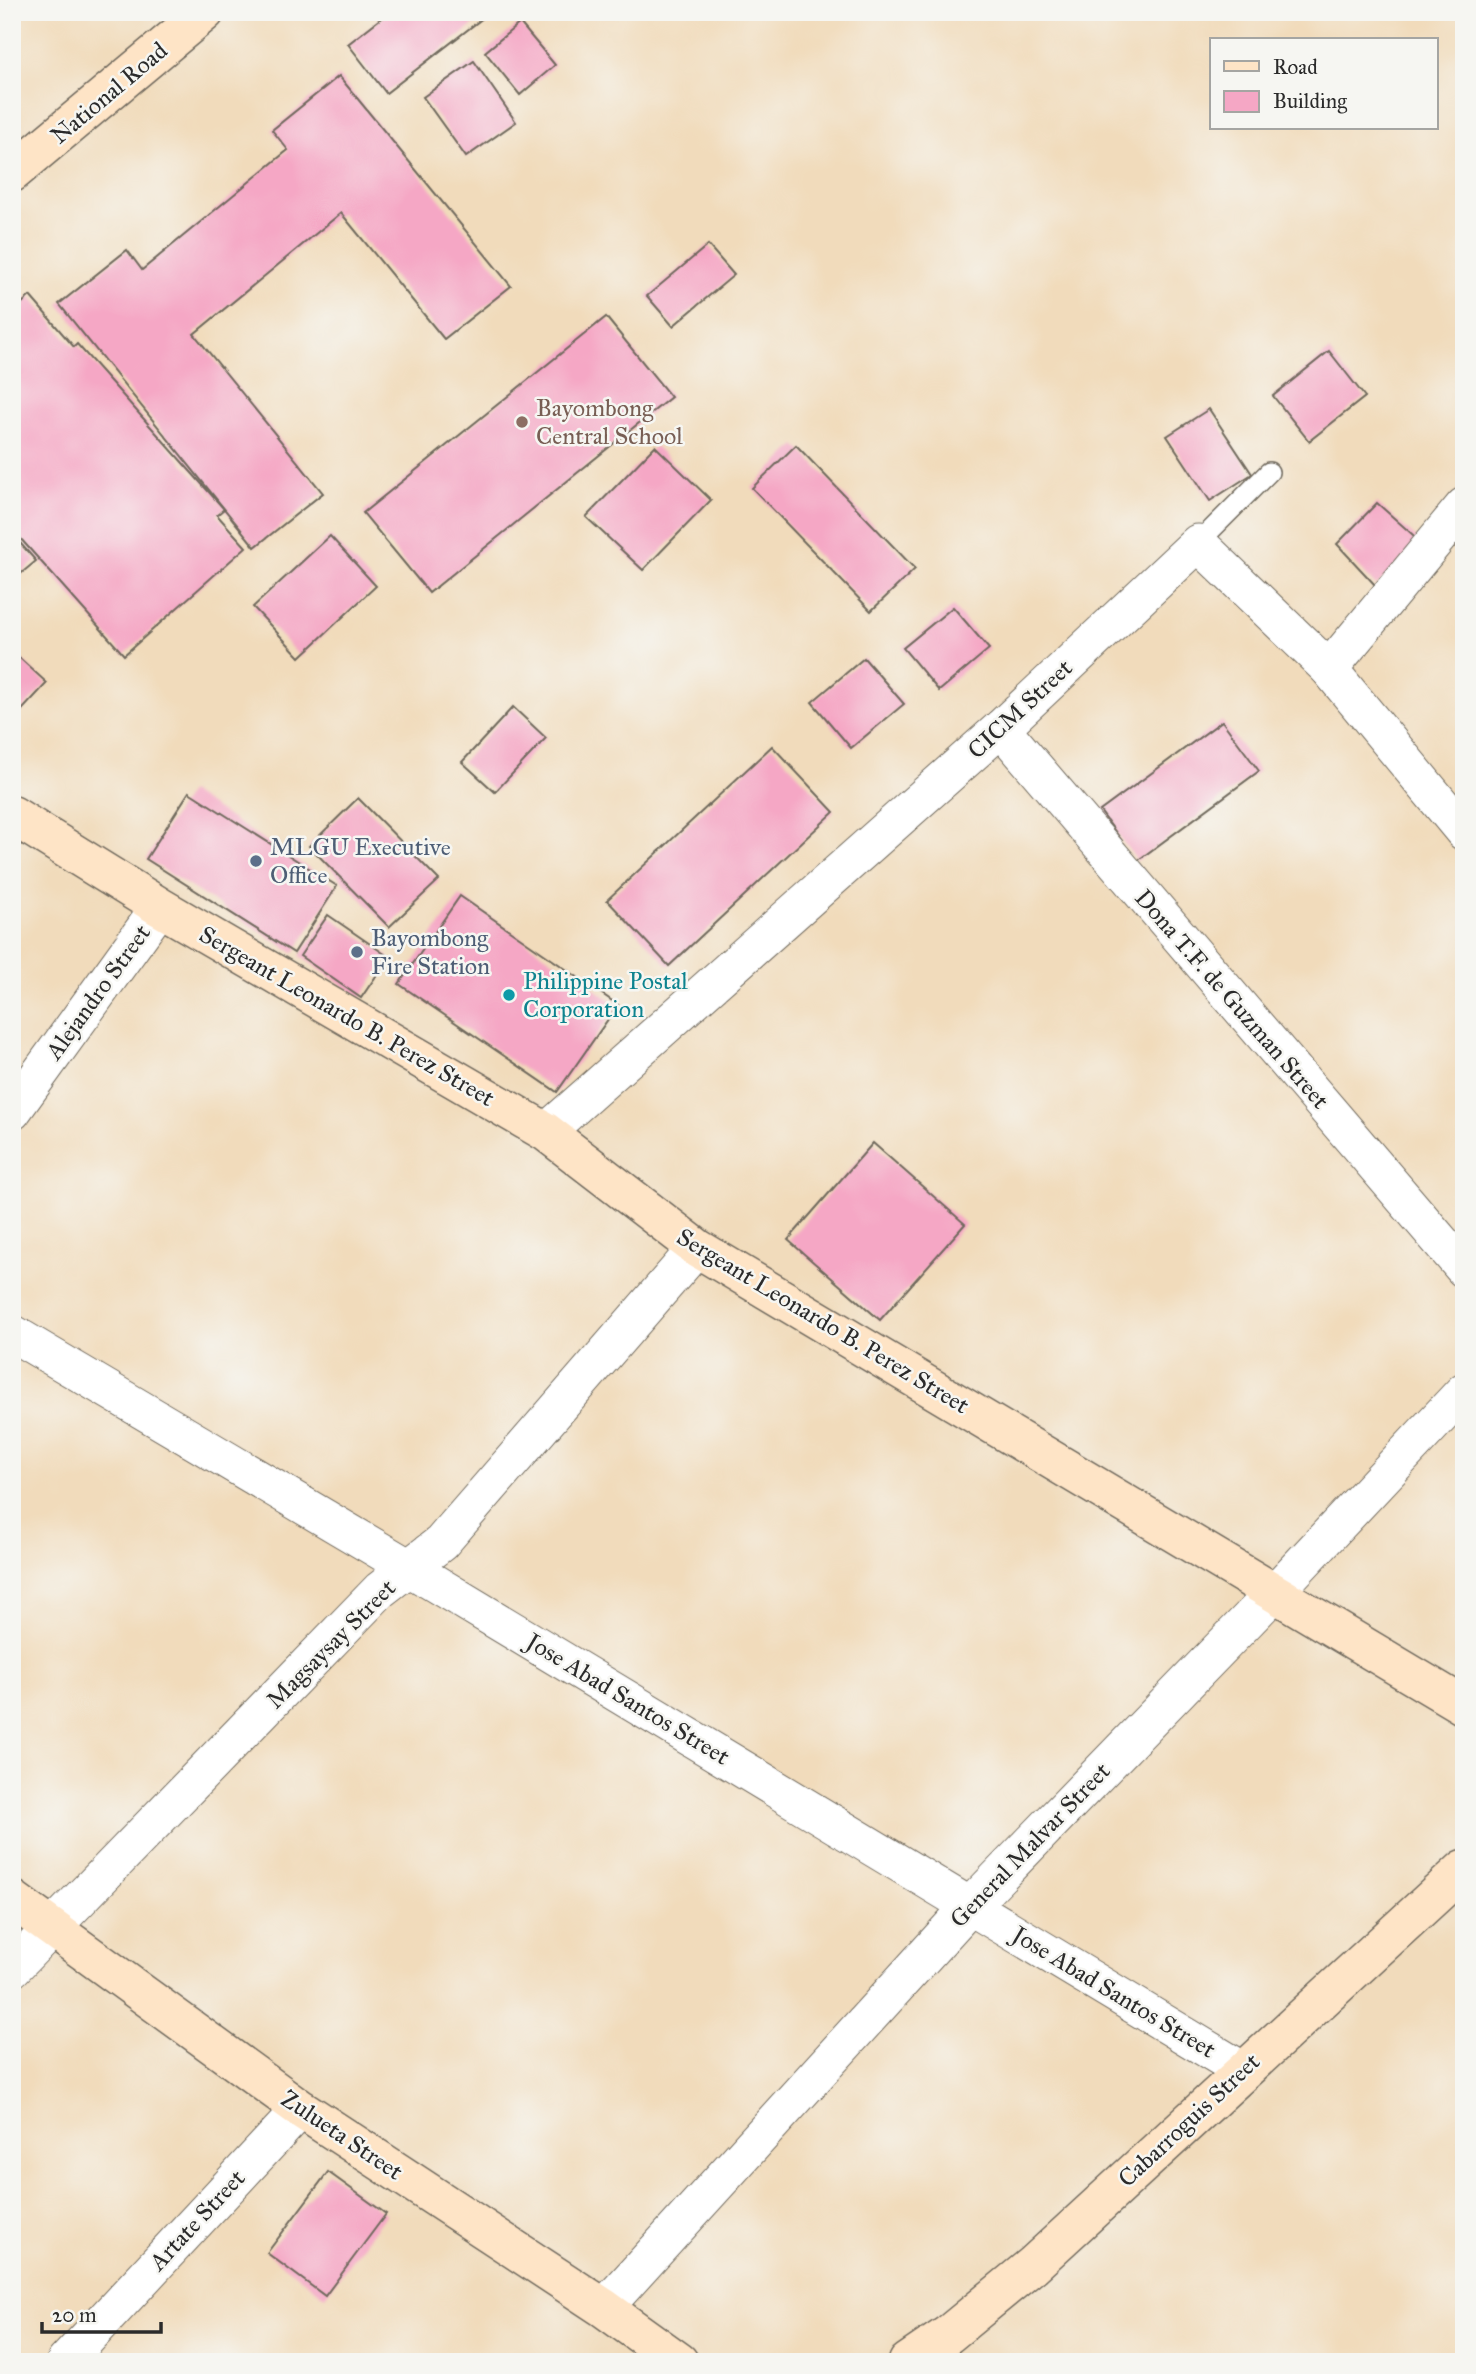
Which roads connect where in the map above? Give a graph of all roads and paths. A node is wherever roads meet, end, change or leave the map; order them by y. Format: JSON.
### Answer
{"nodes":[{"id":1,"x":205,"y":12,"type":"edge"},
{"id":2,"x":12,"y":173,"type":"edge"},
{"id":3,"x":1269,"y":472,"type":"dead end"},
{"id":4,"x":1464,"y":506,"type":"edge"},
{"id":5,"x":1198,"y":544,"type":"junction"},
{"id":6,"x":1329,"y":668,"type":"junction"},
{"id":7,"x":1001,"y":728,"type":"junction"},
{"id":8,"x":12,"y":815,"type":"edge"},
{"id":9,"x":1464,"y":832,"type":"edge"},
{"id":10,"x":160,"y":907,"type":"junction"},
{"id":11,"x":12,"y":1112,"type":"edge"},
{"id":12,"x":546,"y":1132,"type":"junction"},
{"id":13,"x":697,"y":1248,"type":"junction"},
{"id":14,"x":1464,"y":1269,"type":"edge"},
{"id":15,"x":12,"y":1333,"type":"edge"},
{"id":16,"x":1464,"y":1391,"type":"edge"},
{"id":17,"x":411,"y":1569,"type":"junction"},
{"id":18,"x":1274,"y":1592,"type":"junction"},
{"id":19,"x":1464,"y":1706,"type":"edge"},
{"id":20,"x":1464,"y":1869,"type":"edge"},
{"id":21,"x":12,"y":1899,"type":"edge"},
{"id":22,"x":971,"y":1905,"type":"junction"},
{"id":23,"x":52,"y":1929,"type":"junction"},
{"id":24,"x":12,"y":1969,"type":"edge"},
{"id":25,"x":1241,"y":2070,"type":"junction"},
{"id":26,"x":300,"y":2109,"type":"junction"},
{"id":27,"x":604,"y":2308,"type":"junction"},
{"id":28,"x":65,"y":2362,"type":"edge"},
{"id":29,"x":679,"y":2362,"type":"edge"},
{"id":30,"x":908,"y":2362,"type":"edge"}],
"edges":[{"from":1,"to":2,"type":"street","name":"National Road"},
{"from":3,"to":5,"type":"lane"},
{"from":4,"to":6,"type":"street"},
{"from":5,"to":6,"type":"street"},
{"from":5,"to":7,"type":"street","name":"CICM Street"},
{"from":6,"to":9,"type":"street"},
{"from":7,"to":12,"type":"street","name":"CICM Street"},
{"from":7,"to":14,"type":"street","name":"Dona T.F. de Guzman Street"},
{"from":8,"to":10,"type":"street","name":"Sergeant Leonardo B. Perez Street"},
{"from":10,"to":11,"type":"street","name":"Alejandro Street"},
{"from":10,"to":12,"type":"street","name":"Sergeant Leonardo B. Perez Street"},
{"from":12,"to":13,"type":"street","name":"Sergeant Leonardo B. Perez Street"},
{"from":13,"to":17,"type":"street","name":"Magsaysay Street"},
{"from":13,"to":18,"type":"street","name":"Sergeant Leonardo B. Perez Street"},
{"from":15,"to":17,"type":"street","name":"Jose Abad Santos Street"},
{"from":16,"to":18,"type":"street","name":"General Malvar Street"},
{"from":17,"to":22,"type":"street","name":"Jose Abad Santos Street"},
{"from":17,"to":23,"type":"street","name":"Magsaysay Street"},
{"from":18,"to":19,"type":"street","name":"Sergeant Leonardo B. Perez Street"},
{"from":18,"to":22,"type":"street","name":"General Malvar Street"},
{"from":20,"to":25,"type":"street","name":"Cabarroguis Street"},
{"from":21,"to":23,"type":"street","name":"Zulueta Street"},
{"from":22,"to":25,"type":"street","name":"Jose Abad Santos Street"},
{"from":22,"to":27,"type":"street","name":"General Malvar Street"},
{"from":23,"to":24,"type":"street","name":"Magsaysay Street"},
{"from":23,"to":26,"type":"street","name":"Zulueta Street"},
{"from":25,"to":30,"type":"street","name":"Cabarroguis Street"},
{"from":26,"to":27,"type":"street","name":"Zulueta Street"},
{"from":26,"to":28,"type":"street","name":"Artate Street"},
{"from":27,"to":29,"type":"street","name":"Zulueta Street"}]}
